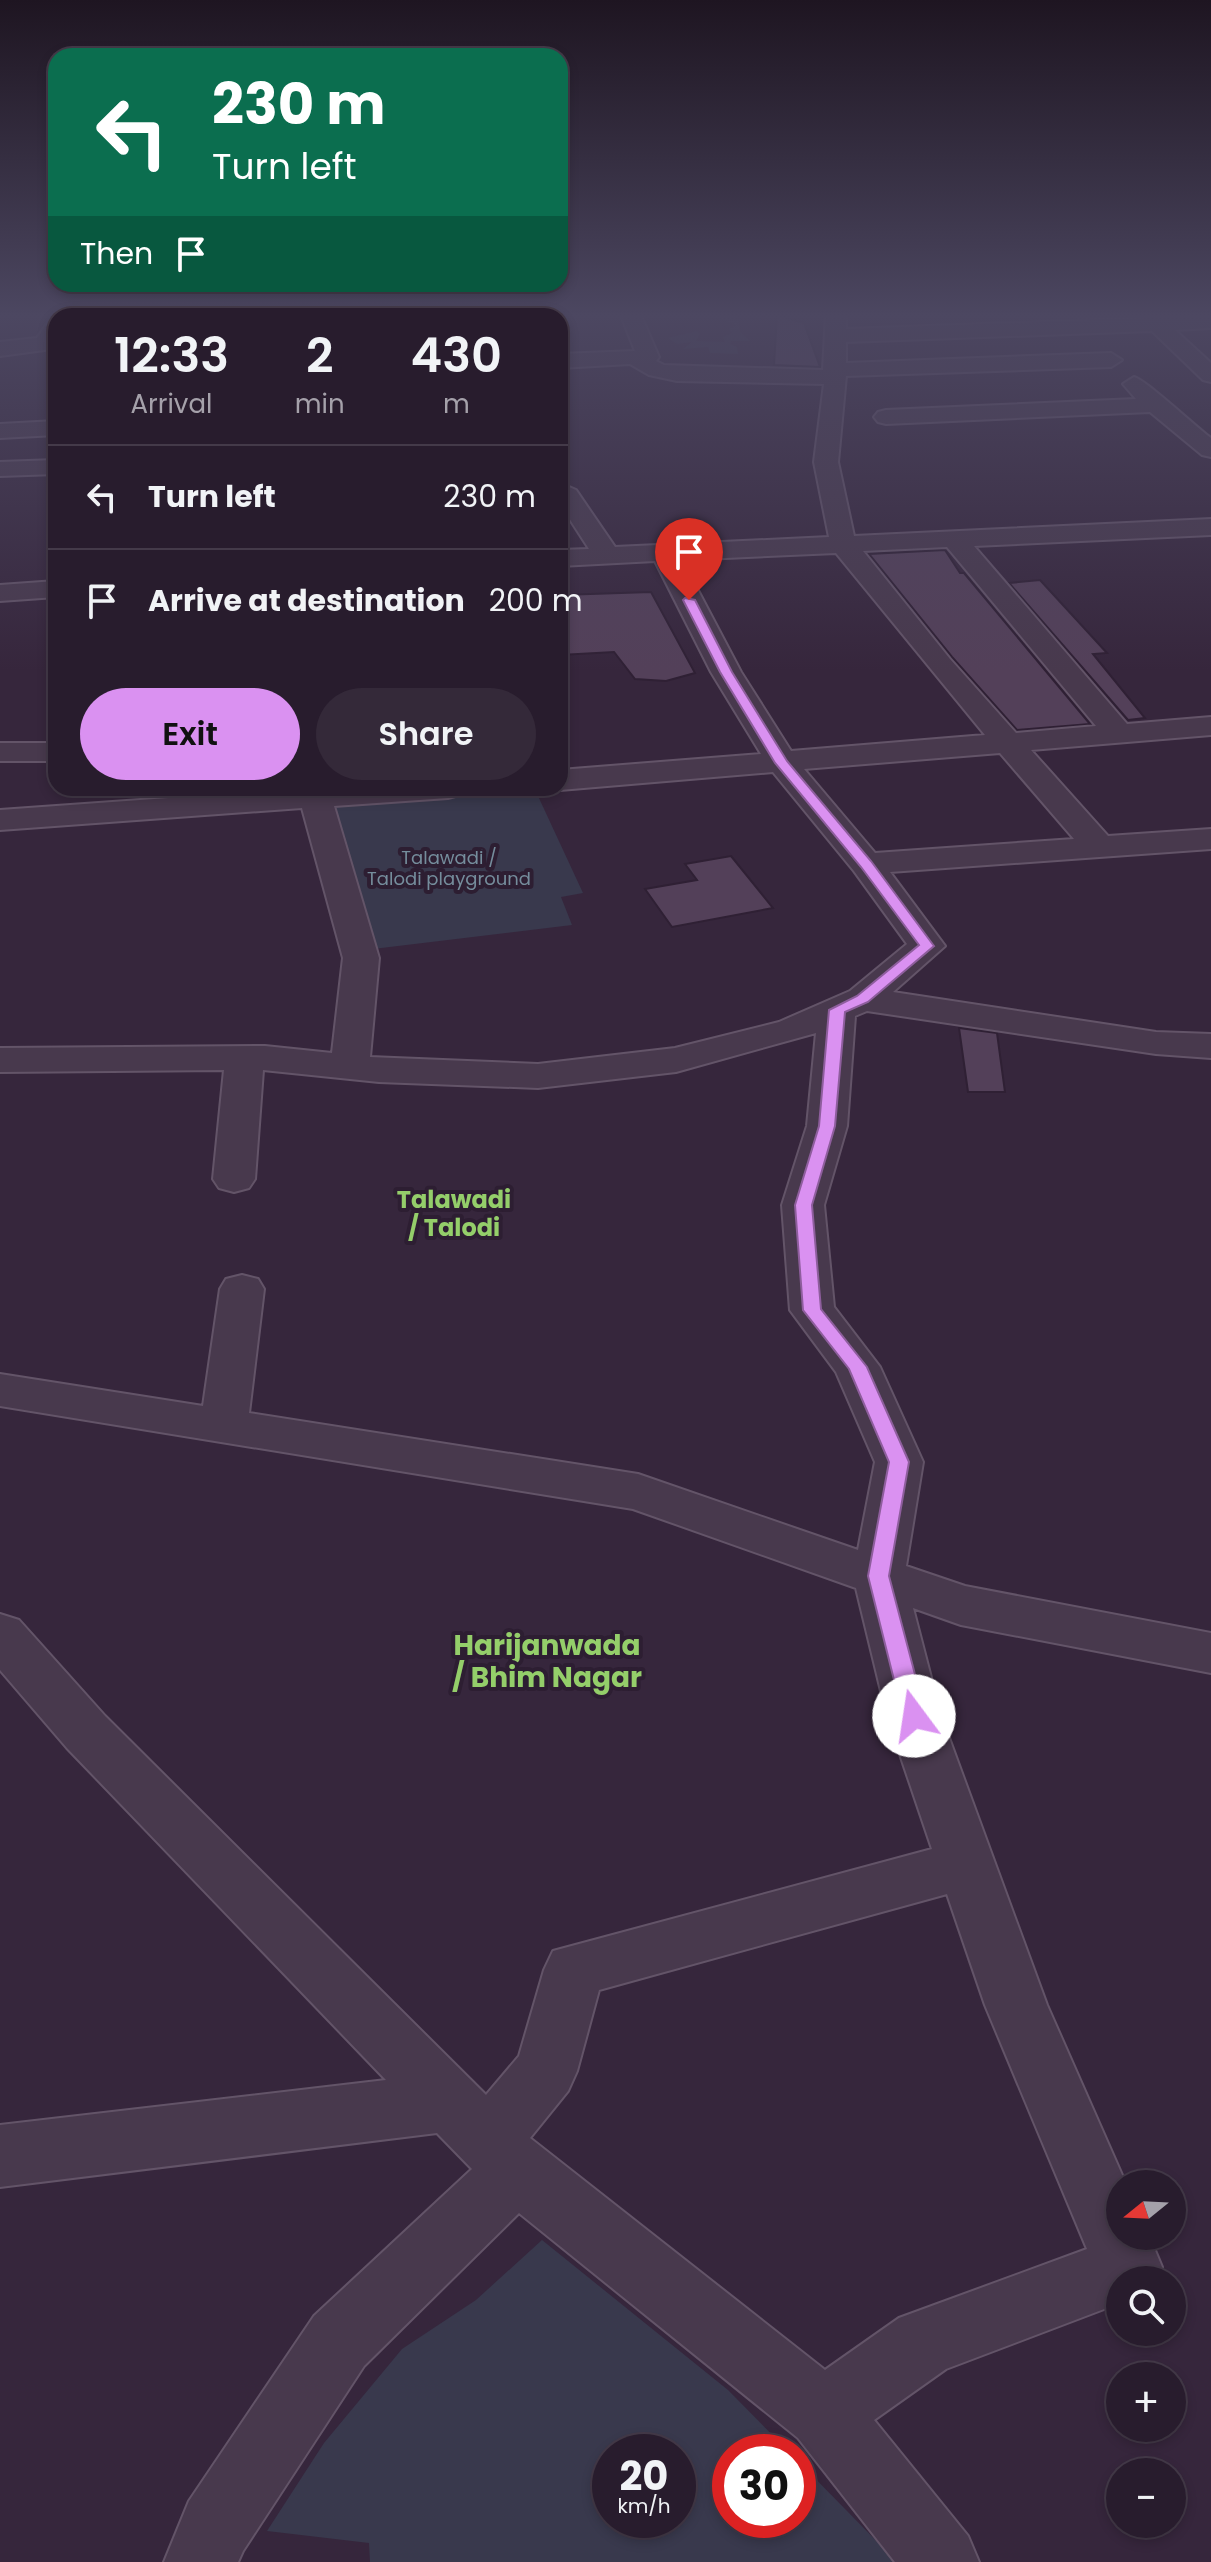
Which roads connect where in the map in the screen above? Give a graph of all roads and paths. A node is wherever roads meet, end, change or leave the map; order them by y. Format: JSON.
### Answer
{"nodes":[{"id":1,"x":829,"y":433,"type":"edge"},
{"id":2,"x":1189,"y":433,"type":"edge"},
{"id":3,"x":1211,"y":450,"type":"edge"},
{"id":4,"x":48,"y":467,"type":"edge"},
{"id":5,"x":0,"y":469,"type":"edge"},
{"id":6,"x":568,"y":497,"type":"edge"},
{"id":7,"x":1211,"y":527,"type":"edge"},
{"id":8,"x":955,"y":540,"type":"junction"},
{"id":9,"x":843,"y":544,"type":"junction"},
{"id":10,"x":664,"y":552,"type":"junction"},
{"id":11,"x":607,"y":556,"type":"junction"},
{"id":12,"x":568,"y":558,"type":"edge"},
{"id":13,"x":48,"y":590,"type":"edge"},
{"id":14,"x":0,"y":593,"type":"edge"},
{"id":15,"x":1119,"y":734,"type":"junction"},
{"id":16,"x":1205,"y":735,"type":"edge"},
{"id":17,"x":1008,"y":741,"type":"junction"},
{"id":18,"x":0,"y":752,"type":"edge"},
{"id":19,"x":48,"y":752,"type":"edge"},
{"id":20,"x":782,"y":763,"type":"junction"},
{"id":21,"x":568,"y":779,"type":"edge"},
{"id":22,"x":271,"y":796,"type":"edge"},
{"id":23,"x":306,"y":796,"type":"edge"},
{"id":24,"x":0,"y":820,"type":"edge"},
{"id":25,"x":1211,"y":839,"type":"edge"},
{"id":26,"x":1099,"y":847,"type":"junction"},
{"id":27,"x":866,"y":864,"type":"junction"},
{"id":28,"x":850,"y":1004,"type":"junction"},
{"id":29,"x":1211,"y":1046,"type":"edge"},
{"id":30,"x":245,"y":1058,"type":"junction"},
{"id":31,"x":0,"y":1060,"type":"edge"},
{"id":32,"x":350,"y":1067,"type":"junction"},
{"id":33,"x":234,"y":1179,"type":"dead end"},
{"id":34,"x":242,"y":1289,"type":"dead end"},
{"id":35,"x":0,"y":1390,"type":"edge"},
{"id":36,"x":224,"y":1425,"type":"junction"},
{"id":37,"x":879,"y":1576,"type":"junction"},
{"id":38,"x":0,"y":1634,"type":"edge"},
{"id":39,"x":1211,"y":1653,"type":"edge"},
{"id":40,"x":967,"y":1864,"type":"junction"},
{"id":41,"x":485,"y":2138,"type":"junction"},
{"id":42,"x":0,"y":2156,"type":"edge"},
{"id":43,"x":823,"y":2413,"type":"junction"},
{"id":44,"x":201,"y":2562,"type":"edge"},
{"id":45,"x":942,"y":2562,"type":"edge"}],
"edges":[{"from":1,"to":9,"type":"street"},
{"from":2,"to":3,"type":"street"},
{"from":4,"to":5,"type":"street"},
{"from":6,"to":11,"type":"street"},
{"from":7,"to":8,"type":"street"},
{"from":8,"to":9,"type":"street"},
{"from":8,"to":15,"type":"street"},
{"from":9,"to":10,"type":"street"},
{"from":9,"to":17,"type":"street"},
{"from":10,"to":11,"type":"street"},
{"from":10,"to":20,"type":"street"},
{"from":11,"to":12,"type":"street"},
{"from":13,"to":14,"type":"street"},
{"from":15,"to":16,"type":"street"},
{"from":15,"to":17,"type":"street"},
{"from":17,"to":20,"type":"street"},
{"from":17,"to":26,"type":"street"},
{"from":18,"to":19,"type":"street"},
{"from":20,"to":21,"type":"street"},
{"from":20,"to":27,"type":"street"},
{"from":22,"to":24,"type":"street"},
{"from":23,"to":32,"type":"street"},
{"from":25,"to":26,"type":"street"},
{"from":26,"to":27,"type":"street"},
{"from":27,"to":28,"type":"street"},
{"from":28,"to":29,"type":"street"},
{"from":28,"to":32,"type":"street"},
{"from":28,"to":37,"type":"street"},
{"from":30,"to":31,"type":"street"},
{"from":30,"to":32,"type":"street"},
{"from":30,"to":33,"type":"street"},
{"from":34,"to":36,"type":"street"},
{"from":35,"to":36,"type":"street"},
{"from":36,"to":37,"type":"street"},
{"from":37,"to":39,"type":"street"},
{"from":37,"to":40,"type":"street"},
{"from":38,"to":41,"type":"street"},
{"from":40,"to":41,"type":"street"},
{"from":40,"to":43,"type":"street"},
{"from":41,"to":42,"type":"street"},
{"from":41,"to":43,"type":"street"},
{"from":41,"to":44,"type":"street"},
{"from":43,"to":45,"type":"street"}]}
